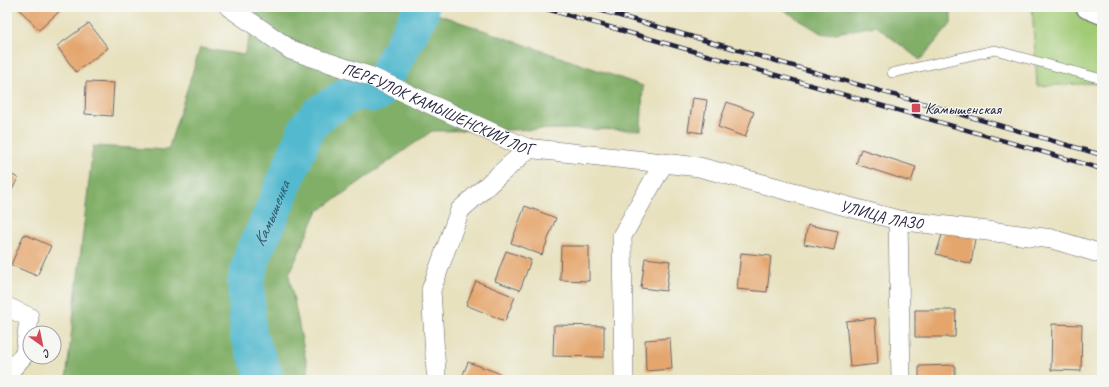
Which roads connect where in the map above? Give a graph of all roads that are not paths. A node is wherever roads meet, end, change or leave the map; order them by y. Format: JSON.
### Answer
{"nodes":[{"id":1,"x":229,"y":7,"type":"edge"},
{"id":2,"x":1088,"y":7,"type":"edge"},
{"id":3,"x":1102,"y":13,"type":"edge"},
{"id":4,"x":892,"y":73,"type":"dead end"},
{"id":5,"x":1102,"y":79,"type":"edge"},
{"id":6,"x":529,"y":148,"type":"junction"},
{"id":7,"x":663,"y":164,"type":"junction"},
{"id":8,"x":898,"y":220,"type":"junction"},
{"id":9,"x":1102,"y":254,"type":"edge"},
{"id":10,"x":7,"y":306,"type":"edge"},
{"id":11,"x":436,"y":372,"type":"dead end"},
{"id":12,"x":7,"y":374,"type":"edge"},
{"id":13,"x":624,"y":380,"type":"edge"},
{"id":14,"x":901,"y":380,"type":"edge"}],
"edges":[{"from":1,"to":6,"type":"street","name":"ПЕРЕУЛОК КАМЫШЕНСКИЙ ЛОГ"},
{"from":2,"to":3,"type":"highway"},
{"from":4,"to":5,"type":"lane"},
{"from":6,"to":7,"type":"street","name":"ПЕРЕУЛОК КАМЫШЕНСКИЙ ЛОГ"},
{"from":6,"to":11,"type":"street"},
{"from":7,"to":8,"type":"street","name":"УЛИЦА ЛАЗО"},
{"from":7,"to":13,"type":"street"},
{"from":8,"to":9,"type":"street","name":"УЛИЦА ЛАЗО"},
{"from":8,"to":14,"type":"street"},
{"from":10,"to":12,"type":"street"}]}
